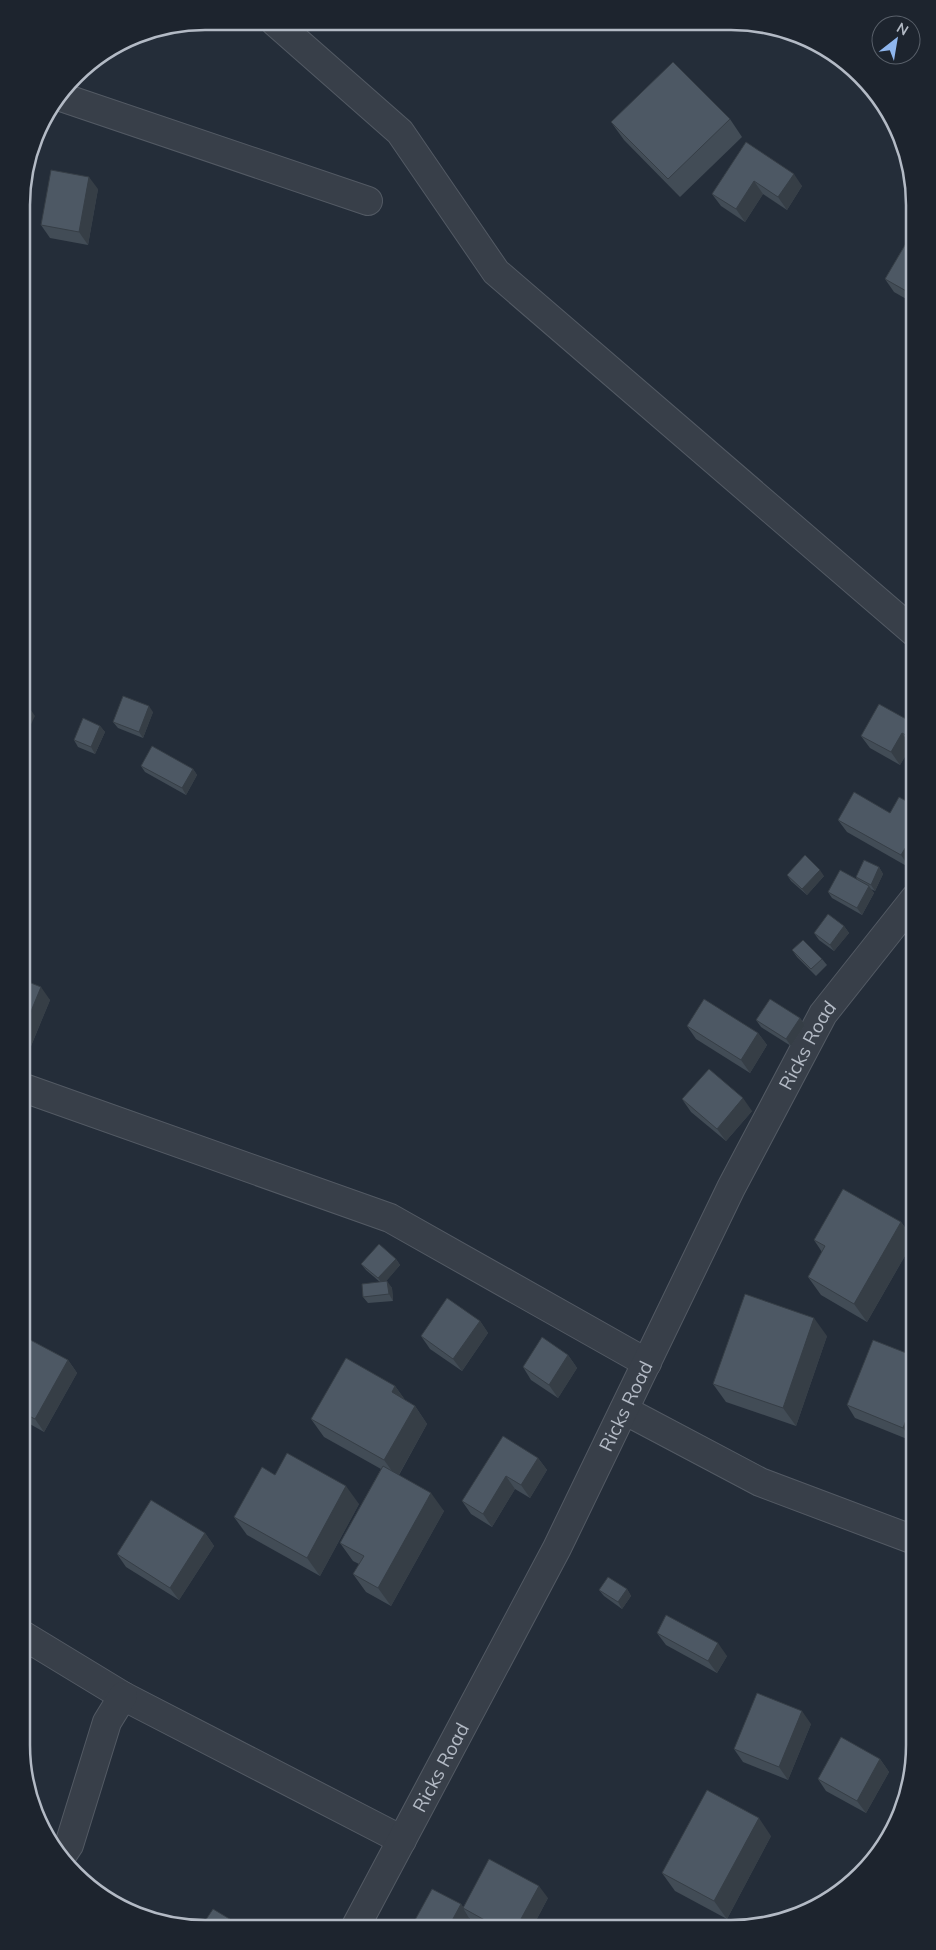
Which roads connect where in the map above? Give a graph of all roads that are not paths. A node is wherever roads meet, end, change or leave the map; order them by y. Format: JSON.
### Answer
{"nodes":[{"id":1,"x":284,"y":30,"type":"edge"},
{"id":2,"x":66,"y":99,"type":"edge"},
{"id":3,"x":368,"y":201,"type":"dead end"},
{"id":4,"x":906,"y":624,"type":"edge"},
{"id":5,"x":906,"y":910,"type":"edge"},
{"id":6,"x":30,"y":1090,"type":"edge"},
{"id":7,"x":647,"y":1363,"type":"junction"},
{"id":8,"x":624,"y":1410,"type":"junction"},
{"id":9,"x":906,"y":1537,"type":"edge"},
{"id":10,"x":30,"y":1639,"type":"edge"},
{"id":11,"x":123,"y":1696,"type":"junction"},
{"id":12,"x":402,"y":1840,"type":"junction"},
{"id":13,"x":66,"y":1850,"type":"edge"},
{"id":14,"x":359,"y":1920,"type":"edge"}],
"edges":[{"from":1,"to":4,"type":"street"},
{"from":2,"to":3,"type":"street"},
{"from":5,"to":7,"type":"street","name":"Ricks Road"},
{"from":6,"to":7,"type":"street"},
{"from":7,"to":8,"type":"street","name":"Ricks Road"},
{"from":8,"to":9,"type":"street"},
{"from":8,"to":12,"type":"street","name":"Ricks Road"},
{"from":10,"to":11,"type":"street"},
{"from":11,"to":12,"type":"street"},
{"from":11,"to":13,"type":"street"},
{"from":12,"to":14,"type":"street","name":"Ricks Road"}]}
